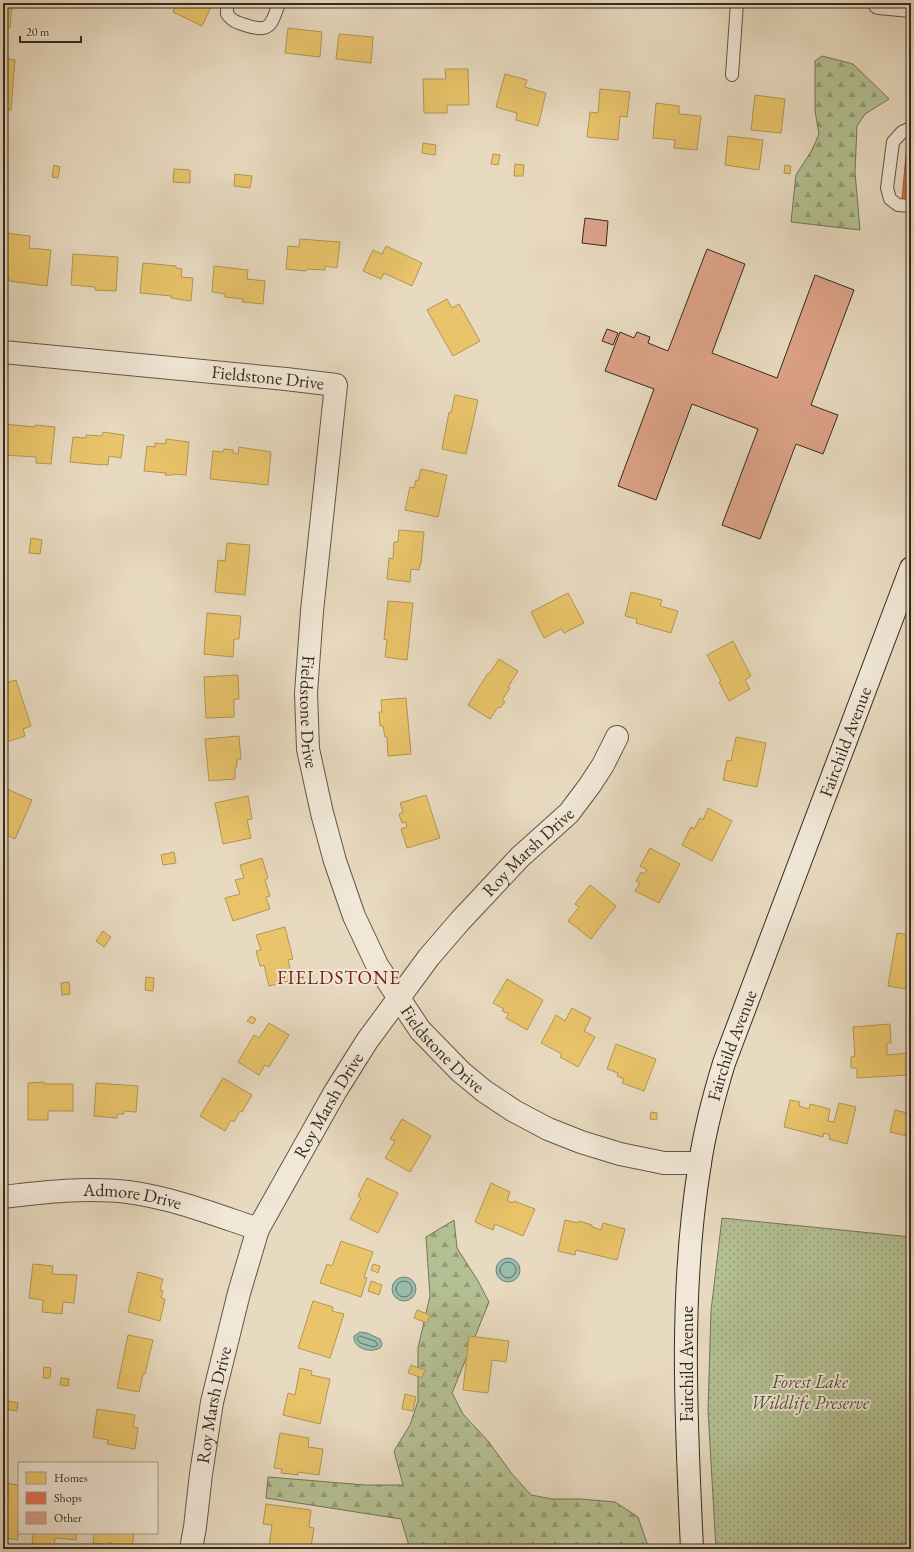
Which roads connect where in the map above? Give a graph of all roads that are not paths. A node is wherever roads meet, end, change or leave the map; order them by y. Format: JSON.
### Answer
{"nodes":[{"id":1,"x":227,"y":3,"type":"edge"},
{"id":2,"x":279,"y":3,"type":"edge"},
{"id":3,"x":737,"y":3,"type":"edge"},
{"id":4,"x":879,"y":3,"type":"edge"},
{"id":5,"x":911,"y":6,"type":"edge"},
{"id":6,"x":732,"y":75,"type":"dead end"},
{"id":7,"x":911,"y":128,"type":"edge"},
{"id":8,"x":911,"y":206,"type":"edge"},
{"id":9,"x":3,"y":352,"type":"edge"},
{"id":10,"x":911,"y":568,"type":"edge"},
{"id":11,"x":617,"y":737,"type":"dead end"},
{"id":12,"x":399,"y":998,"type":"junction"},
{"id":13,"x":700,"y":1163,"type":"junction"},
{"id":14,"x":3,"y":1197,"type":"edge"},
{"id":15,"x":258,"y":1229,"type":"junction"},
{"id":16,"x":191,"y":1549,"type":"edge"},
{"id":17,"x":692,"y":1549,"type":"edge"}],
"edges":[{"from":1,"to":2,"type":"lane"},
{"from":3,"to":6,"type":"lane"},
{"from":4,"to":5,"type":"street"},
{"from":7,"to":8,"type":"lane"},
{"from":9,"to":12,"type":"street","name":"Fieldstone Drive"},
{"from":10,"to":13,"type":"street","name":"Fairchild Avenue"},
{"from":11,"to":12,"type":"street","name":"Roy Marsh Drive"},
{"from":12,"to":13,"type":"street","name":"Fieldstone Drive"},
{"from":12,"to":15,"type":"street","name":"Roy Marsh Drive"},
{"from":13,"to":17,"type":"street","name":"Fairchild Avenue"},
{"from":14,"to":15,"type":"street","name":"Admore Drive"},
{"from":15,"to":16,"type":"street","name":"Roy Marsh Drive"}]}
